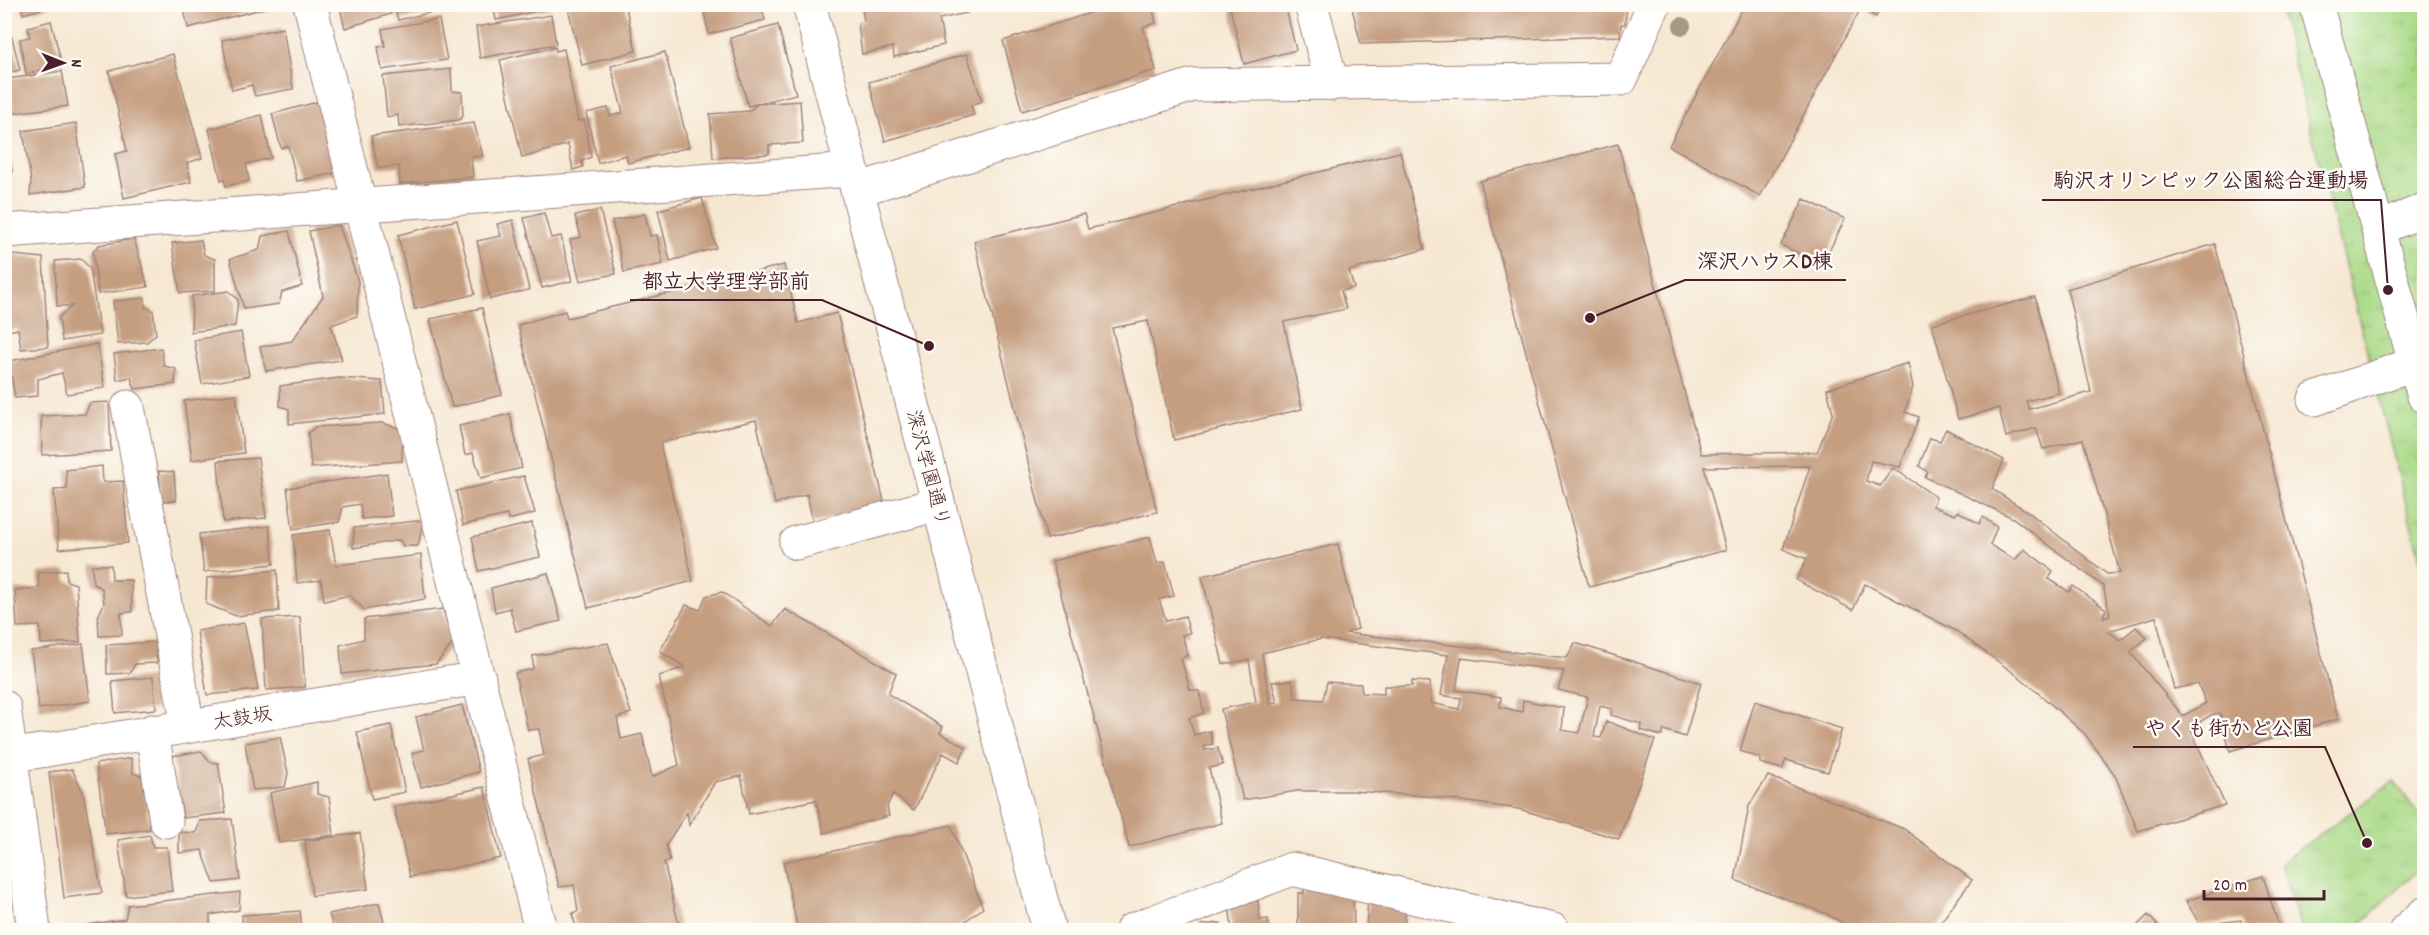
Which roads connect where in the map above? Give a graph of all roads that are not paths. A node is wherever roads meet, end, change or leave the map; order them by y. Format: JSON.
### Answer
{"nodes":[{"id":1,"x":310,"y":4,"type":"edge"},
{"id":2,"x":809,"y":4,"type":"edge"},
{"id":3,"x":1311,"y":4,"type":"edge"},
{"id":4,"x":1654,"y":4,"type":"edge"},
{"id":5,"x":2316,"y":4,"type":"edge"},
{"id":6,"x":1332,"y":84,"type":"junction"},
{"id":7,"x":854,"y":180,"type":"junction"},
{"id":8,"x":359,"y":207,"type":"junction"},
{"id":9,"x":2424,"y":210,"type":"edge"},
{"id":10,"x":2380,"y":228,"type":"junction"},
{"id":11,"x":4,"y":231,"type":"edge"},
{"id":12,"x":2416,"y":363,"type":"junction"},
{"id":13,"x":2424,"y":396,"type":"edge"},
{"id":14,"x":2315,"y":399,"type":"dead end"},
{"id":15,"x":128,"y":407,"type":"dead end"},
{"id":16,"x":938,"y":504,"type":"junction"},
{"id":17,"x":796,"y":543,"type":"dead end"},
{"id":18,"x":480,"y":678,"type":"junction"},
{"id":19,"x":4,"y":707,"type":"edge"},
{"id":20,"x":188,"y":726,"type":"junction"},
{"id":21,"x":152,"y":731,"type":"junction"},
{"id":22,"x":8,"y":756,"type":"edge"},
{"id":23,"x":166,"y":821,"type":"dead end"},
{"id":24,"x":2424,"y":914,"type":"edge"},
{"id":25,"x":34,"y":930,"type":"edge"},
{"id":26,"x":542,"y":930,"type":"edge"},
{"id":27,"x":1048,"y":930,"type":"edge"},
{"id":28,"x":1132,"y":930,"type":"edge"},
{"id":29,"x":1553,"y":930,"type":"edge"},
{"id":30,"x":2406,"y":930,"type":"edge"}],
"edges":[{"from":1,"to":8,"type":"street"},
{"from":2,"to":7,"type":"street","name":"深沢学園通り"},
{"from":3,"to":6,"type":"street"},
{"from":4,"to":6,"type":"street"},
{"from":5,"to":10,"type":"street"},
{"from":6,"to":7,"type":"street"},
{"from":7,"to":8,"type":"street"},
{"from":7,"to":16,"type":"street","name":"深沢学園通り"},
{"from":8,"to":11,"type":"street"},
{"from":8,"to":18,"type":"street"},
{"from":9,"to":10,"type":"street"},
{"from":10,"to":12,"type":"street"},
{"from":12,"to":13,"type":"street"},
{"from":12,"to":14,"type":"street"},
{"from":15,"to":20,"type":"street"},
{"from":16,"to":17,"type":"street"},
{"from":16,"to":27,"type":"street","name":"深沢学園通り"},
{"from":18,"to":20,"type":"street","name":"太鼓坂"},
{"from":18,"to":26,"type":"street"},
{"from":19,"to":22,"type":"street"},
{"from":20,"to":21,"type":"street","name":"太鼓坂"},
{"from":21,"to":22,"type":"street","name":"太鼓坂"},
{"from":21,"to":23,"type":"street"},
{"from":22,"to":25,"type":"street"},
{"from":24,"to":30,"type":"street"},
{"from":28,"to":29,"type":"street"}]}
